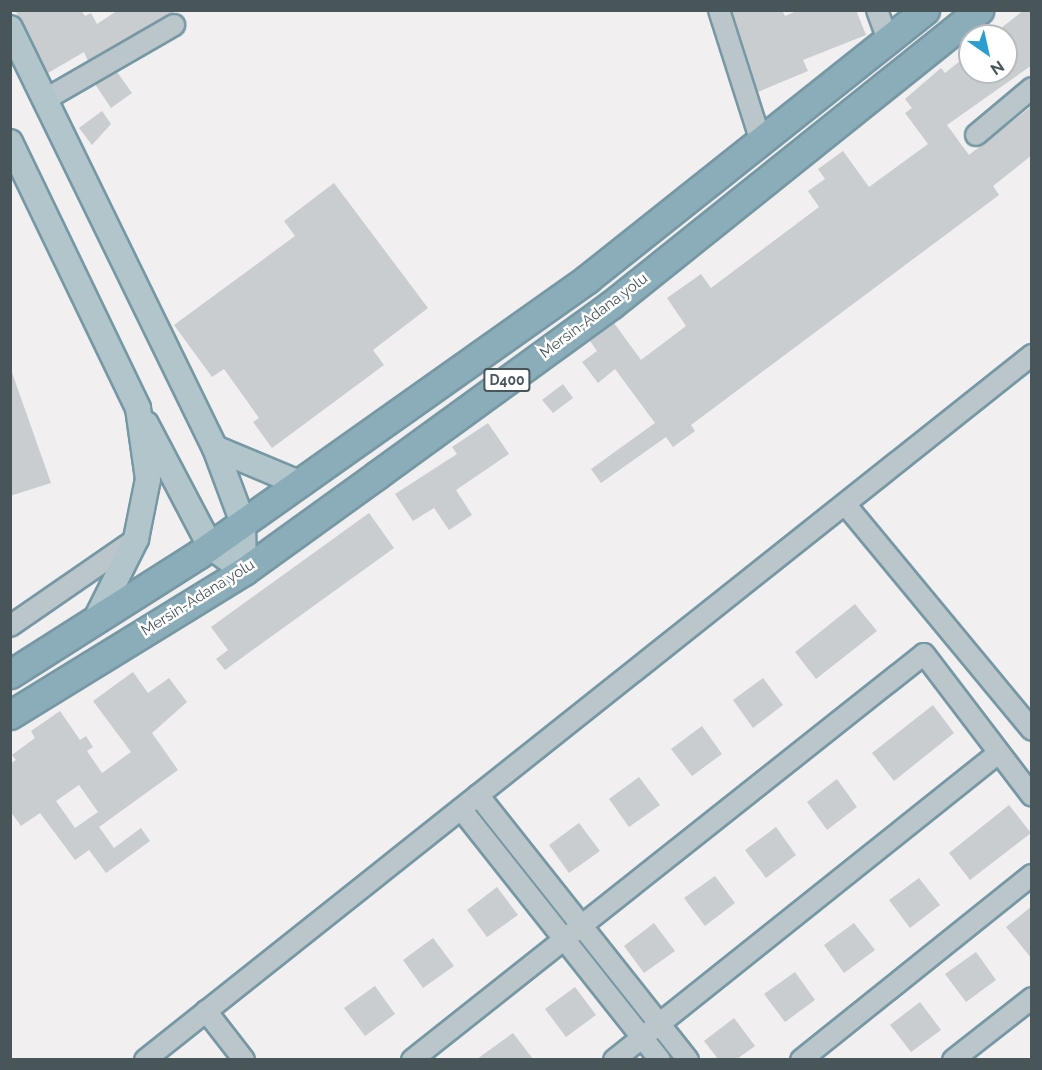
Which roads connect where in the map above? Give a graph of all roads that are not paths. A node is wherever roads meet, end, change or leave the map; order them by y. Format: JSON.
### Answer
{"nodes":[{"id":1,"x":718,"y":10,"type":"edge"},
{"id":2,"x":877,"y":10,"type":"edge"},
{"id":3,"x":926,"y":10,"type":"edge"},
{"id":4,"x":979,"y":10,"type":"edge"},
{"id":5,"x":174,"y":25,"type":"dead end"},
{"id":6,"x":10,"y":28,"type":"edge"},
{"id":7,"x":888,"y":41,"type":"junction"},
{"id":8,"x":1032,"y":88,"type":"edge"},
{"id":9,"x":46,"y":99,"type":"junction"},
{"id":10,"x":976,"y":135,"type":"dead end"},
{"id":11,"x":10,"y":142,"type":"edge"},
{"id":12,"x":761,"y":142,"type":"junction"},
{"id":13,"x":1032,"y":355,"type":"edge"},
{"id":14,"x":138,"y":408,"type":"junction"},
{"id":15,"x":215,"y":448,"type":"junction"},
{"id":16,"x":301,"y":484,"type":"junction"},
{"id":17,"x":845,"y":504,"type":"junction"},
{"id":18,"x":243,"y":524,"type":"junction"},
{"id":19,"x":136,"y":539,"type":"junction"},
{"id":20,"x":210,"y":546,"type":"junction"},
{"id":21,"x":244,"y":571,"type":"junction"},
{"id":22,"x":96,"y":619,"type":"junction"},
{"id":23,"x":10,"y":626,"type":"edge"},
{"id":24,"x":10,"y":674,"type":"edge"},
{"id":25,"x":10,"y":715,"type":"edge"},
{"id":26,"x":1032,"y":730,"type":"edge"},
{"id":27,"x":999,"y":753,"type":"junction"},
{"id":28,"x":478,"y":795,"type":"junction"},
{"id":29,"x":1032,"y":796,"type":"edge"},
{"id":30,"x":461,"y":809,"type":"junction"},
{"id":31,"x":1032,"y":875,"type":"edge"},
{"id":32,"x":582,"y":925,"type":"junction"},
{"id":33,"x":564,"y":939,"type":"junction"},
{"id":34,"x":1032,"y":998,"type":"edge"},
{"id":35,"x":206,"y":1011,"type":"junction"},
{"id":36,"x":659,"y":1024,"type":"junction"},
{"id":37,"x":642,"y":1037,"type":"junction"},
{"id":38,"x":145,"y":1059,"type":"edge"},
{"id":39,"x":244,"y":1059,"type":"edge"},
{"id":40,"x":412,"y":1059,"type":"edge"},
{"id":41,"x":614,"y":1059,"type":"edge"},
{"id":42,"x":660,"y":1059,"type":"edge"},
{"id":43,"x":688,"y":1059,"type":"edge"},
{"id":44,"x":801,"y":1059,"type":"edge"},
{"id":45,"x":953,"y":1059,"type":"edge"}],
"edges":[{"from":1,"to":12,"type":"street"},
{"from":2,"to":7,"type":"street"},
{"from":3,"to":7,"type":"highway","number":"D400"},
{"from":4,"to":21,"type":"highway","name":"Mersin-Adana yolu","number":"D400"},
{"from":5,"to":9,"type":"street"},
{"from":6,"to":9,"type":"main road"},
{"from":7,"to":12,"type":"highway","number":"D400"},
{"from":8,"to":10,"type":"street"},
{"from":9,"to":15,"type":"main road"},
{"from":11,"to":14,"type":"main road"},
{"from":12,"to":16,"type":"highway","number":"D400"},
{"from":13,"to":17,"type":"street"},
{"from":14,"to":19,"type":"main road"},
{"from":14,"to":20,"type":"main road"},
{"from":15,"to":16,"type":"main road"},
{"from":15,"to":18,"type":"main road"},
{"from":16,"to":18,"type":"highway","number":"D400"},
{"from":17,"to":26,"type":"street"},
{"from":17,"to":28,"type":"street"},
{"from":18,"to":20,"type":"highway","number":"D400"},
{"from":18,"to":21,"type":"main road"},
{"from":19,"to":22,"type":"main road"},
{"from":19,"to":23,"type":"street"},
{"from":20,"to":21,"type":"main road"},
{"from":20,"to":22,"type":"highway","number":"D400"},
{"from":21,"to":25,"type":"highway","name":"Mersin-Adana yolu","number":"D400"},
{"from":22,"to":24,"type":"highway","number":"D400"},
{"from":27,"to":29,"type":"street"},
{"from":27,"to":32,"type":"street"},
{"from":27,"to":36,"type":"street"},
{"from":28,"to":30,"type":"street"},
{"from":28,"to":32,"type":"street"},
{"from":30,"to":33,"type":"street"},
{"from":30,"to":35,"type":"street"},
{"from":31,"to":44,"type":"street"},
{"from":32,"to":33,"type":"street"},
{"from":32,"to":36,"type":"street"},
{"from":33,"to":37,"type":"street"},
{"from":33,"to":40,"type":"street"},
{"from":34,"to":45,"type":"street"},
{"from":35,"to":38,"type":"street"},
{"from":35,"to":39,"type":"street"},
{"from":36,"to":37,"type":"street"},
{"from":36,"to":43,"type":"street"},
{"from":37,"to":41,"type":"street"},
{"from":37,"to":42,"type":"street"}]}
